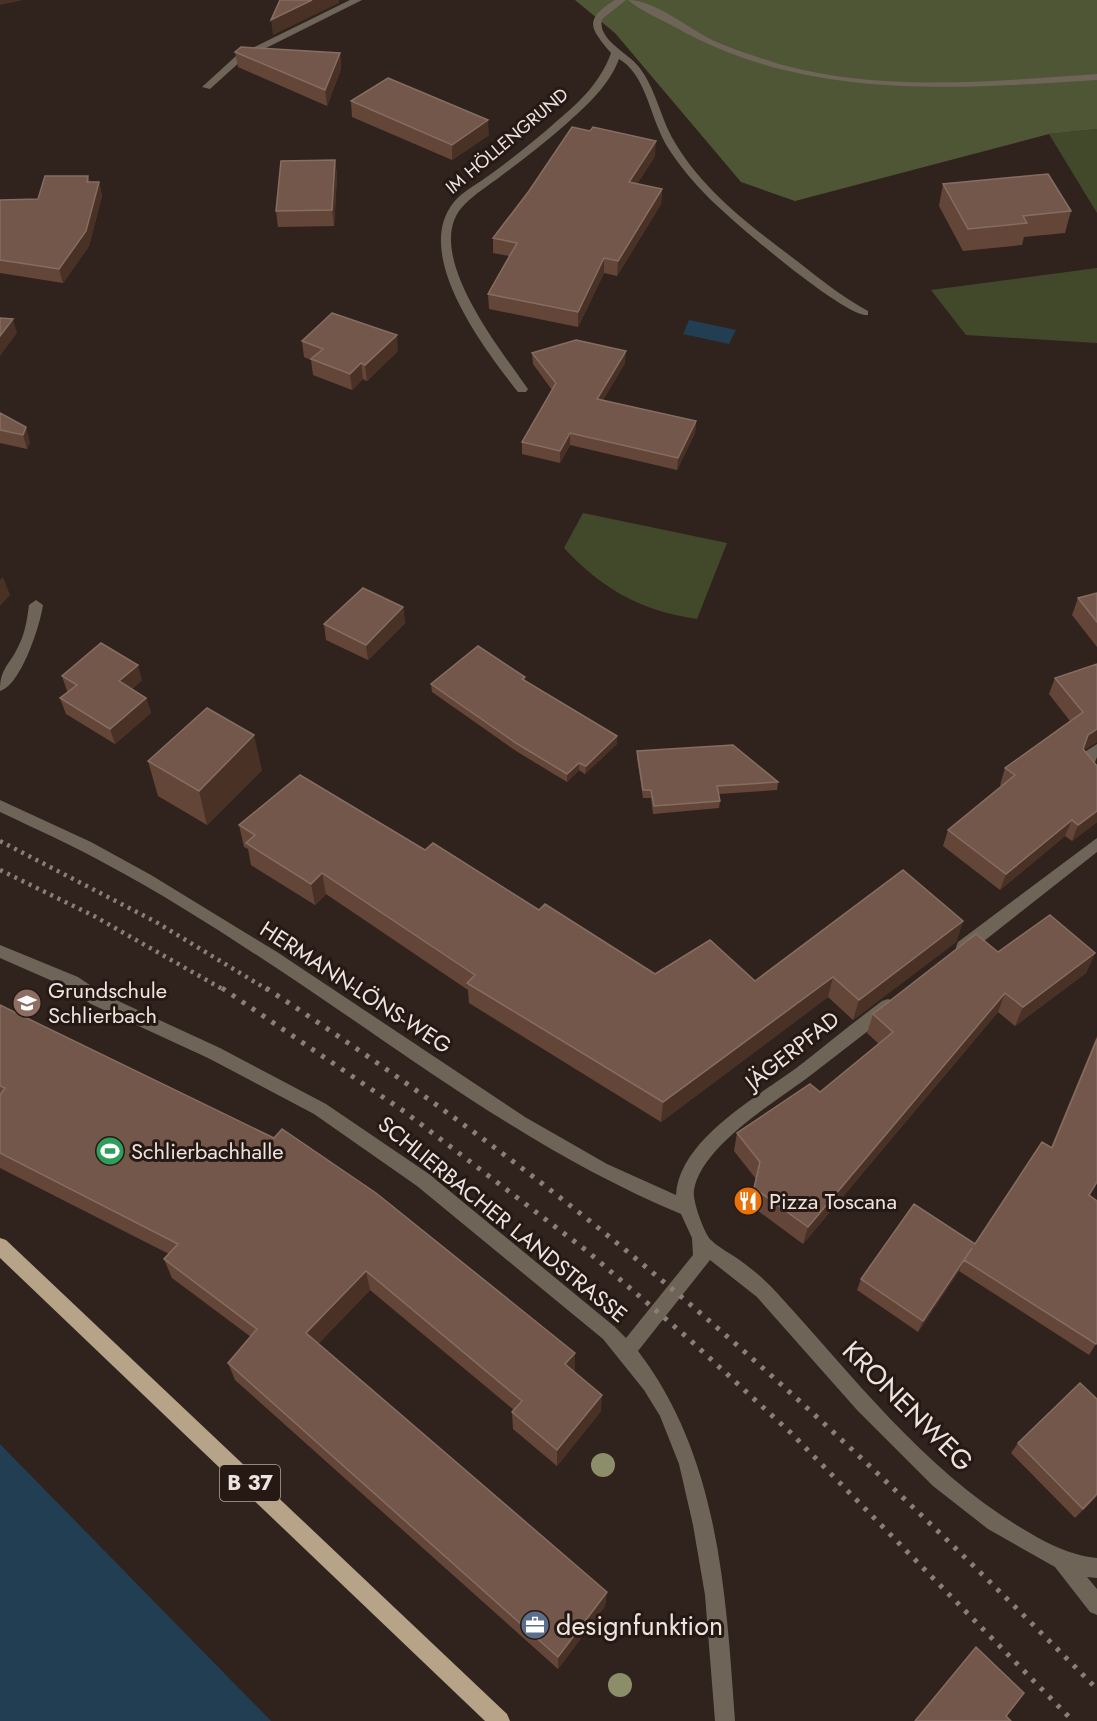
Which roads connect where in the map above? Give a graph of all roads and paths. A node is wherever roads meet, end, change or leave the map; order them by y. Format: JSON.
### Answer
{"nodes":[{"id":1,"x":357,"y":0,"type":"edge"},
{"id":2,"x":621,"y":0,"type":"edge"},
{"id":3,"x":633,"y":0,"type":"edge"},
{"id":4,"x":616,"y":53,"type":"junction"},
{"id":5,"x":1097,"y":77,"type":"edge"},
{"id":6,"x":207,"y":87,"type":"dead end"},
{"id":7,"x":848,"y":320,"type":"dead end"},
{"id":8,"x":522,"y":389,"type":"dead end"},
{"id":9,"x":36,"y":605,"type":"dead end"},
{"id":10,"x":0,"y":686,"type":"edge"},
{"id":11,"x":1097,"y":749,"type":"edge"},
{"id":12,"x":1097,"y":777,"type":"edge"},
{"id":13,"x":0,"y":806,"type":"edge"},
{"id":14,"x":1097,"y":844,"type":"edge"},
{"id":15,"x":0,"y":951,"type":"edge"},
{"id":16,"x":947,"y":960,"type":"edge"},
{"id":17,"x":903,"y":994,"type":"edge"},
{"id":18,"x":687,"y":1208,"type":"junction"},
{"id":19,"x":704,"y":1245,"type":"junction"},
{"id":20,"x":0,"y":1246,"type":"edge"},
{"id":21,"x":627,"y":1351,"type":"junction"},
{"id":22,"x":1062,"y":1561,"type":"junction"},
{"id":23,"x":1097,"y":1568,"type":"edge"},
{"id":24,"x":1097,"y":1605,"type":"edge"},
{"id":25,"x":500,"y":1721,"type":"edge"},
{"id":26,"x":725,"y":1721,"type":"edge"}],
"edges":[{"from":1,"to":6,"type":"street"},
{"from":2,"to":4,"type":"street"},
{"from":3,"to":5,"type":"street"},
{"from":4,"to":7,"type":"street"},
{"from":4,"to":8,"type":"street","name":"IM HÖLLENGRUND"},
{"from":9,"to":10,"type":"street"},
{"from":11,"to":12,"type":"street"},
{"from":13,"to":18,"type":"street","name":"HERMANN-LÖNS-WEG"},
{"from":14,"to":16,"type":"street"},
{"from":15,"to":21,"type":"street","name":"SCHLIERBACHER LANDSTRASSE"},
{"from":17,"to":18,"type":"street","name":"JÄGERPFAD"},
{"from":18,"to":19,"type":"street","name":"JÄGERPFAD"},
{"from":19,"to":21,"type":"street"},
{"from":19,"to":22,"type":"street","name":"KRONENWEG"},
{"from":20,"to":25,"type":"main road","number":"B 37"},
{"from":21,"to":26,"type":"street","name":"SCHLIERBACHER LANDSTRASSE"},
{"from":22,"to":23,"type":"street","name":"KRONENWEG"},
{"from":22,"to":24,"type":"street"}]}
